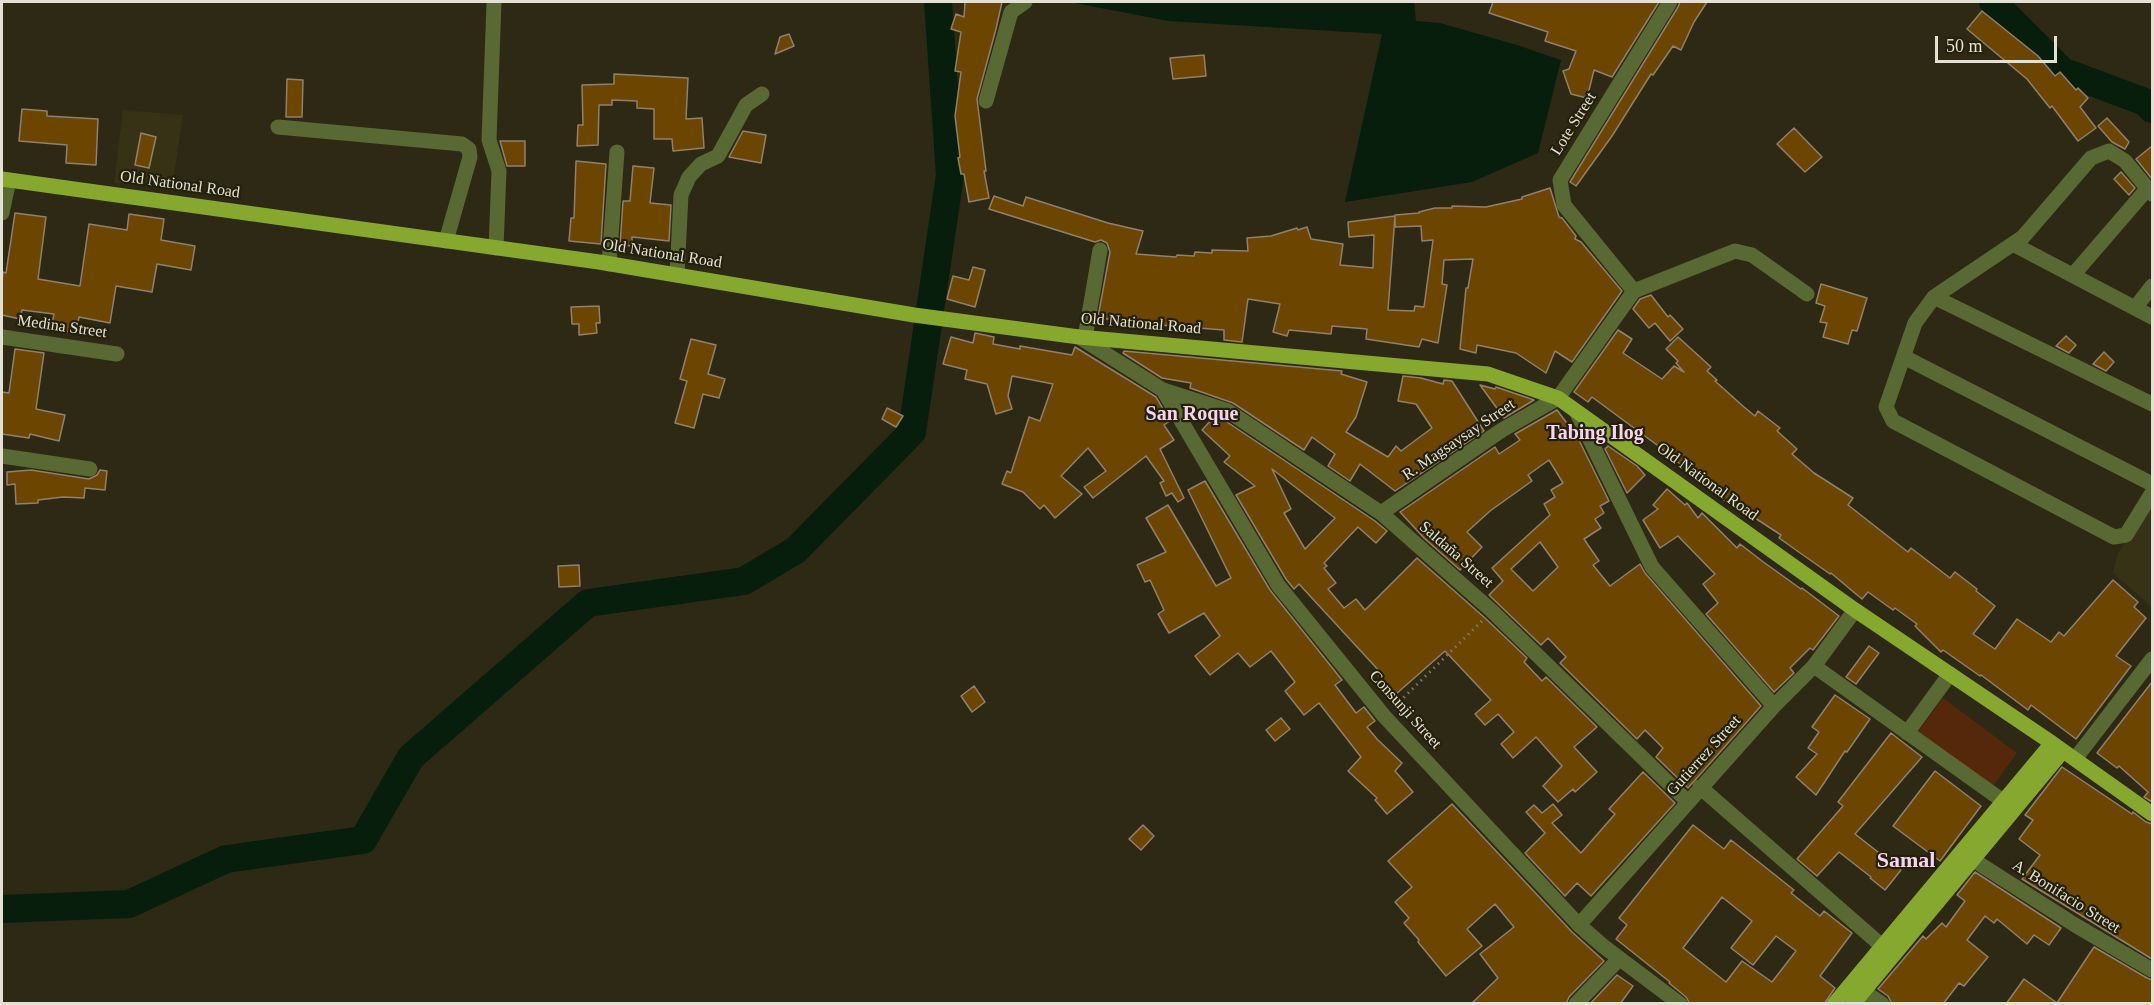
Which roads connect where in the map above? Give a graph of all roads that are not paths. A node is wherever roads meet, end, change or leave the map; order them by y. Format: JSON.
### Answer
{"nodes":[{"id":1,"x":494,"y":2,"type":"edge"},
{"id":2,"x":1025,"y":2,"type":"edge"},
{"id":3,"x":1670,"y":2,"type":"edge"},
{"id":4,"x":762,"y":94,"type":"dead end"},
{"id":5,"x":986,"y":101,"type":"dead end"},
{"id":6,"x":278,"y":127,"type":"dead end"},
{"id":7,"x":617,"y":152,"type":"dead end"},
{"id":8,"x":5,"y":179,"type":"edge"},
{"id":9,"x":2150,"y":191,"type":"edge"},
{"id":10,"x":2,"y":213,"type":"edge"},
{"id":11,"x":446,"y":241,"type":"junction"},
{"id":12,"x":2013,"y":244,"type":"junction"},
{"id":13,"x":496,"y":248,"type":"junction"},
{"id":14,"x":1100,"y":250,"type":"dead end"},
{"id":15,"x":609,"y":264,"type":"junction"},
{"id":16,"x":677,"y":275,"type":"junction"},
{"id":17,"x":2073,"y":275,"type":"junction"},
{"id":18,"x":2152,"y":286,"type":"edge"},
{"id":19,"x":1634,"y":291,"type":"junction"},
{"id":20,"x":1808,"y":294,"type":"dead end"},
{"id":21,"x":1934,"y":297,"type":"junction"},
{"id":22,"x":2135,"y":308,"type":"junction"},
{"id":23,"x":2152,"y":317,"type":"edge"},
{"id":24,"x":2,"y":337,"type":"edge"},
{"id":25,"x":1082,"y":338,"type":"junction"},
{"id":26,"x":117,"y":354,"type":"dead end"},
{"id":27,"x":1904,"y":357,"type":"junction"},
{"id":28,"x":1163,"y":390,"type":"junction"},
{"id":29,"x":1558,"y":398,"type":"junction"},
{"id":30,"x":2152,"y":404,"type":"edge"},
{"id":31,"x":1576,"y":411,"type":"junction"},
{"id":32,"x":2,"y":456,"type":"edge"},
{"id":33,"x":90,"y":469,"type":"dead end"},
{"id":34,"x":2152,"y":484,"type":"edge"},
{"id":35,"x":2152,"y":493,"type":"edge"},
{"id":36,"x":1381,"y":513,"type":"junction"},
{"id":37,"x":1855,"y":610,"type":"junction"},
{"id":38,"x":2152,"y":659,"type":"edge"},
{"id":39,"x":1814,"y":666,"type":"junction"},
{"id":40,"x":1950,"y":674,"type":"junction"},
{"id":41,"x":1774,"y":706,"type":"junction"},
{"id":42,"x":1907,"y":733,"type":"junction"},
{"id":43,"x":2063,"y":751,"type":"junction"},
{"id":44,"x":1700,"y":787,"type":"junction"},
{"id":45,"x":1688,"y":801,"type":"junction"},
{"id":46,"x":2004,"y":801,"type":"junction"},
{"id":47,"x":2152,"y":814,"type":"edge"},
{"id":48,"x":1966,"y":855,"type":"junction"},
{"id":49,"x":1579,"y":926,"type":"junction"},
{"id":50,"x":1882,"y":946,"type":"junction"},
{"id":51,"x":1619,"y":958,"type":"junction"},
{"id":52,"x":2152,"y":970,"type":"edge"},
{"id":53,"x":1857,"y":986,"type":"junction"},
{"id":54,"x":1576,"y":1004,"type":"edge"},
{"id":55,"x":1680,"y":1004,"type":"edge"},
{"id":56,"x":1834,"y":1004,"type":"edge"},
{"id":57,"x":1853,"y":1004,"type":"edge"},
{"id":58,"x":1882,"y":1004,"type":"edge"}],
"edges":[{"from":1,"to":13,"type":"street"},
{"from":2,"to":5,"type":"street"},
{"from":3,"to":19,"type":"street","name":"Lote Street"},
{"from":4,"to":16,"type":"street"},
{"from":6,"to":11,"type":"street"},
{"from":7,"to":15,"type":"street"},
{"from":8,"to":10,"type":"street"},
{"from":8,"to":11,"type":"main road","name":"Old National Road"},
{"from":9,"to":12,"type":"street"},
{"from":9,"to":17,"type":"street"},
{"from":11,"to":13,"type":"main road","name":"Old National Road"},
{"from":12,"to":17,"type":"street"},
{"from":12,"to":21,"type":"street"},
{"from":13,"to":15,"type":"main road","name":"Old National Road"},
{"from":14,"to":25,"type":"street"},
{"from":15,"to":16,"type":"main road","name":"Old National Road"},
{"from":16,"to":25,"type":"main road","name":"Old National Road"},
{"from":17,"to":22,"type":"street"},
{"from":18,"to":22,"type":"street"},
{"from":19,"to":20,"type":"street"},
{"from":19,"to":29,"type":"street"},
{"from":21,"to":27,"type":"street"},
{"from":21,"to":30,"type":"street"},
{"from":22,"to":23,"type":"street"},
{"from":24,"to":26,"type":"street","name":"Medina Street"},
{"from":25,"to":28,"type":"street"},
{"from":25,"to":29,"type":"main road","name":"Old National Road"},
{"from":27,"to":34,"type":"street"},
{"from":27,"to":35,"type":"street"},
{"from":28,"to":36,"type":"street","name":"Saldaña Street"},
{"from":28,"to":49,"type":"street","name":"Consunji Street"},
{"from":29,"to":31,"type":"main road","name":"Old National Road"},
{"from":29,"to":36,"type":"street","name":"R. Magsaysay Street"},
{"from":31,"to":37,"type":"main road","name":"Old National Road"},
{"from":31,"to":41,"type":"street"},
{"from":32,"to":33,"type":"street"},
{"from":36,"to":45,"type":"street","name":"Saldaña Street"},
{"from":37,"to":39,"type":"street","name":"Gutierrez Street"},
{"from":37,"to":40,"type":"main road","name":"Old National Road"},
{"from":38,"to":43,"type":"street"},
{"from":39,"to":41,"type":"street","name":"Gutierrez Street"},
{"from":39,"to":42,"type":"street"},
{"from":40,"to":42,"type":"street"},
{"from":40,"to":43,"type":"main road","name":"Old National Road"},
{"from":41,"to":44,"type":"street","name":"Gutierrez Street"},
{"from":42,"to":46,"type":"street"},
{"from":43,"to":46,"type":"main road"},
{"from":43,"to":47,"type":"main road","name":"Old National Road"},
{"from":43,"to":48,"type":"main road"},
{"from":44,"to":45,"type":"street","name":"Gutierrez Street"},
{"from":44,"to":50,"type":"street"},
{"from":45,"to":49,"type":"street","name":"Gutierrez Street"},
{"from":46,"to":48,"type":"main road"},
{"from":48,"to":50,"type":"main road"},
{"from":48,"to":52,"type":"street","name":"A. Bonifacio Street"},
{"from":48,"to":53,"type":"main road"},
{"from":49,"to":51,"type":"street","name":"Consunji Street"},
{"from":50,"to":53,"type":"main road"},
{"from":51,"to":54,"type":"street"},
{"from":51,"to":55,"type":"street","name":"Consunji Street"},
{"from":53,"to":56,"type":"main road"},
{"from":53,"to":57,"type":"main road"},
{"from":53,"to":58,"type":"street"}]}
